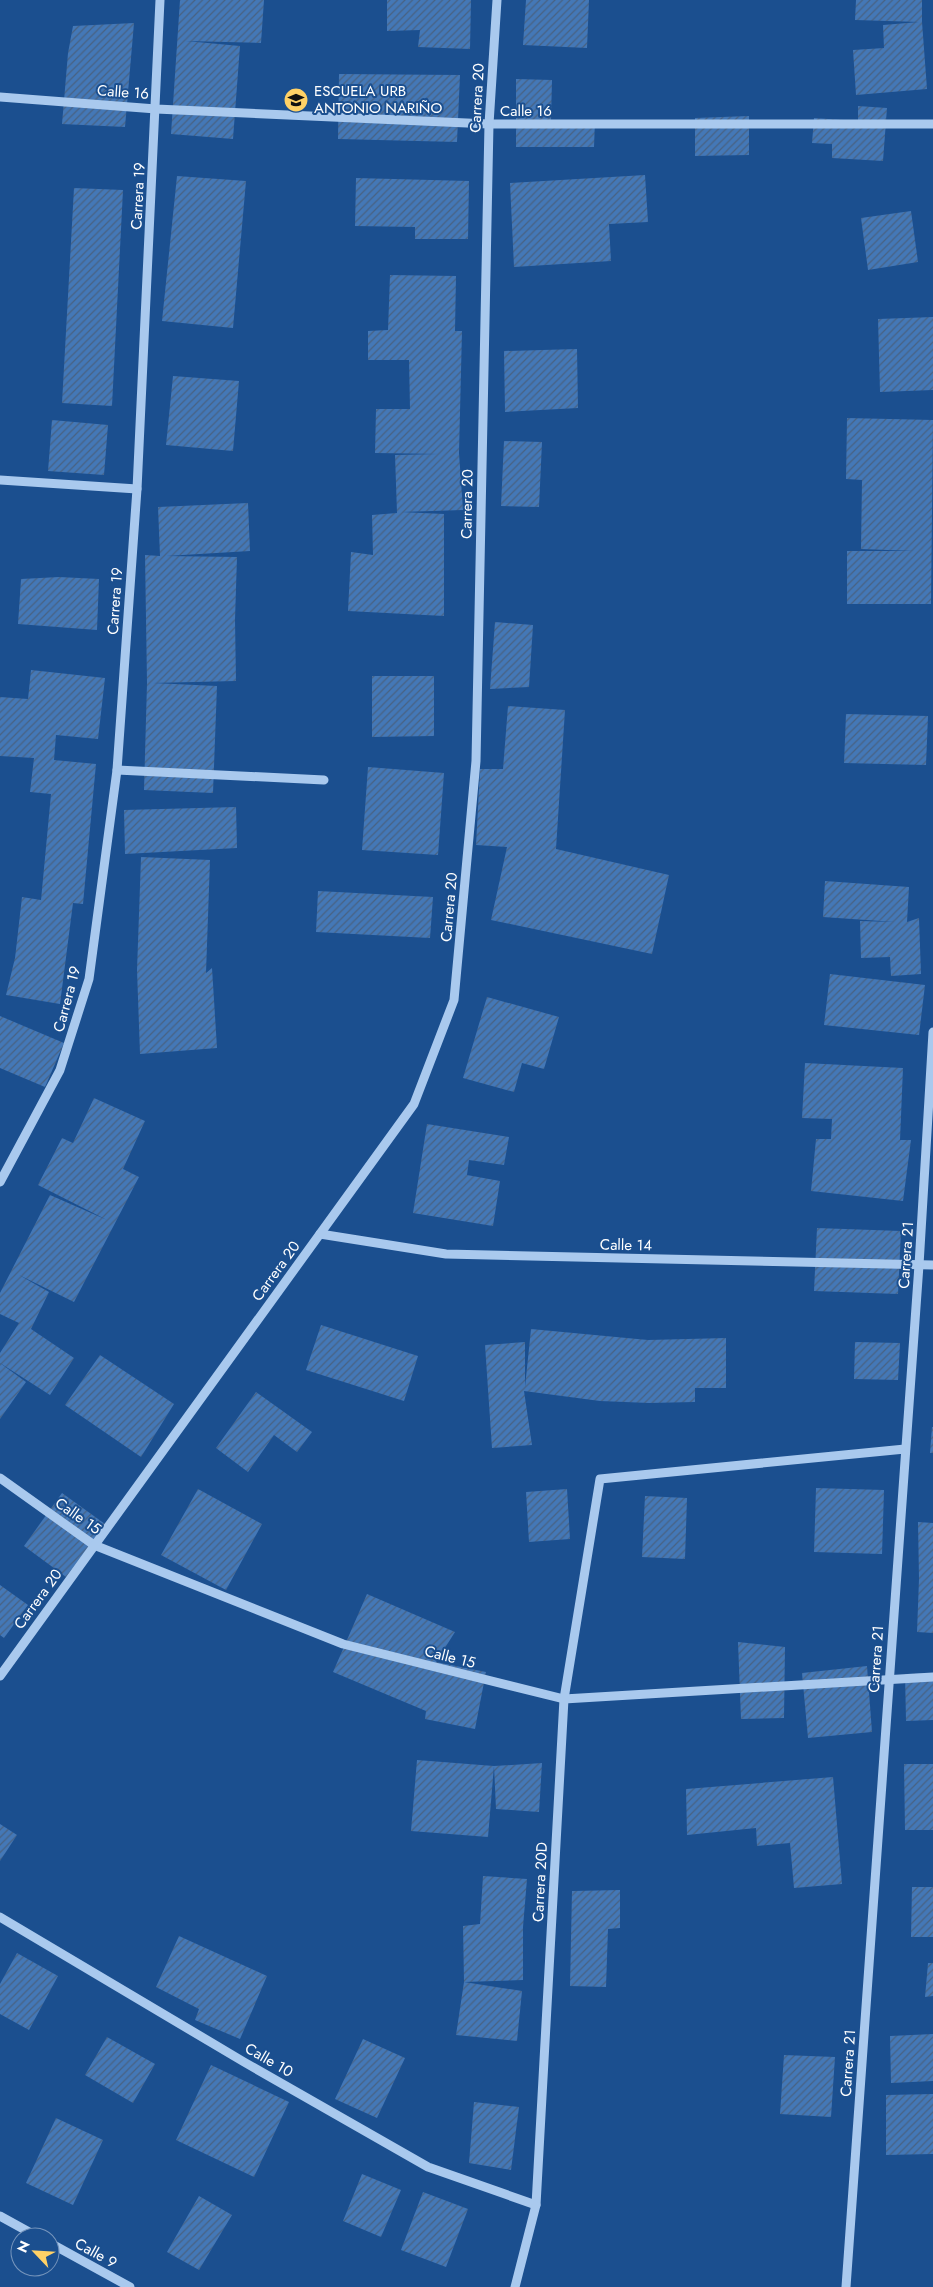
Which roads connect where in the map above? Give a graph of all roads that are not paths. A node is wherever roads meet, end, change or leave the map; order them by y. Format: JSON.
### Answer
{"nodes":[{"id":1,"x":160,"y":0,"type":"edge"},
{"id":2,"x":497,"y":0,"type":"edge"},
{"id":3,"x":0,"y":97,"type":"edge"},
{"id":4,"x":156,"y":109,"type":"junction"},
{"id":5,"x":489,"y":124,"type":"junction"},
{"id":6,"x":933,"y":124,"type":"edge"},
{"id":7,"x":0,"y":480,"type":"edge"},
{"id":8,"x":136,"y":489,"type":"junction"},
{"id":9,"x":117,"y":770,"type":"junction"},
{"id":10,"x":324,"y":780,"type":"dead end"},
{"id":11,"x":933,"y":1032,"type":"edge"},
{"id":12,"x":0,"y":1182,"type":"edge"},
{"id":13,"x":320,"y":1234,"type":"junction"},
{"id":14,"x":933,"y":1265,"type":"edge"},
{"id":15,"x":920,"y":1266,"type":"junction"},
{"id":16,"x":905,"y":1449,"type":"junction"},
{"id":17,"x":0,"y":1478,"type":"edge"},
{"id":18,"x":94,"y":1545,"type":"junction"},
{"id":19,"x":0,"y":1676,"type":"edge"},
{"id":20,"x":933,"y":1676,"type":"edge"},
{"id":21,"x":888,"y":1678,"type":"junction"},
{"id":22,"x":564,"y":1699,"type":"junction"},
{"id":23,"x":0,"y":1917,"type":"edge"},
{"id":24,"x":536,"y":2205,"type":"junction"},
{"id":25,"x":0,"y":2216,"type":"edge"},
{"id":26,"x":20,"y":2227,"type":"edge"},
{"id":27,"x":60,"y":2248,"type":"edge"},
{"id":28,"x":130,"y":2287,"type":"edge"},
{"id":29,"x":515,"y":2287,"type":"edge"},
{"id":30,"x":846,"y":2287,"type":"edge"}],
"edges":[{"from":1,"to":4,"type":"street","name":"Carrera 19"},
{"from":2,"to":5,"type":"street","name":"Carrera 20"},
{"from":3,"to":4,"type":"street","name":"Calle 16"},
{"from":4,"to":5,"type":"street","name":"Calle 16"},
{"from":4,"to":8,"type":"street","name":"Carrera 19"},
{"from":5,"to":6,"type":"street","name":"Calle 16"},
{"from":5,"to":13,"type":"street","name":"Carrera 20"},
{"from":7,"to":8,"type":"street"},
{"from":8,"to":9,"type":"street","name":"Carrera 19"},
{"from":9,"to":10,"type":"street"},
{"from":9,"to":12,"type":"street","name":"Carrera 19"},
{"from":11,"to":15,"type":"street","name":"Carrera 21"},
{"from":13,"to":15,"type":"street","name":"Calle 14"},
{"from":13,"to":18,"type":"street","name":"Carrera 20"},
{"from":14,"to":15,"type":"street","name":"Calle 14"},
{"from":15,"to":16,"type":"street","name":"Carrera 21"},
{"from":16,"to":21,"type":"street","name":"Carrera 21"},
{"from":16,"to":22,"type":"street","name":"Carrera 20D"},
{"from":17,"to":18,"type":"street","name":"Calle 15"},
{"from":18,"to":19,"type":"street","name":"Carrera 20"},
{"from":18,"to":22,"type":"street","name":"Calle 15"},
{"from":20,"to":21,"type":"street","name":"Calle 15"},
{"from":21,"to":22,"type":"street","name":"Calle 15"},
{"from":21,"to":30,"type":"street","name":"Carrera 21"},
{"from":22,"to":24,"type":"street","name":"Carrera 20D"},
{"from":23,"to":24,"type":"street","name":"Calle 10"},
{"from":24,"to":29,"type":"street","name":"Carrera 20D"},
{"from":25,"to":26,"type":"street"},
{"from":27,"to":28,"type":"street","name":"Calle 9"}]}
